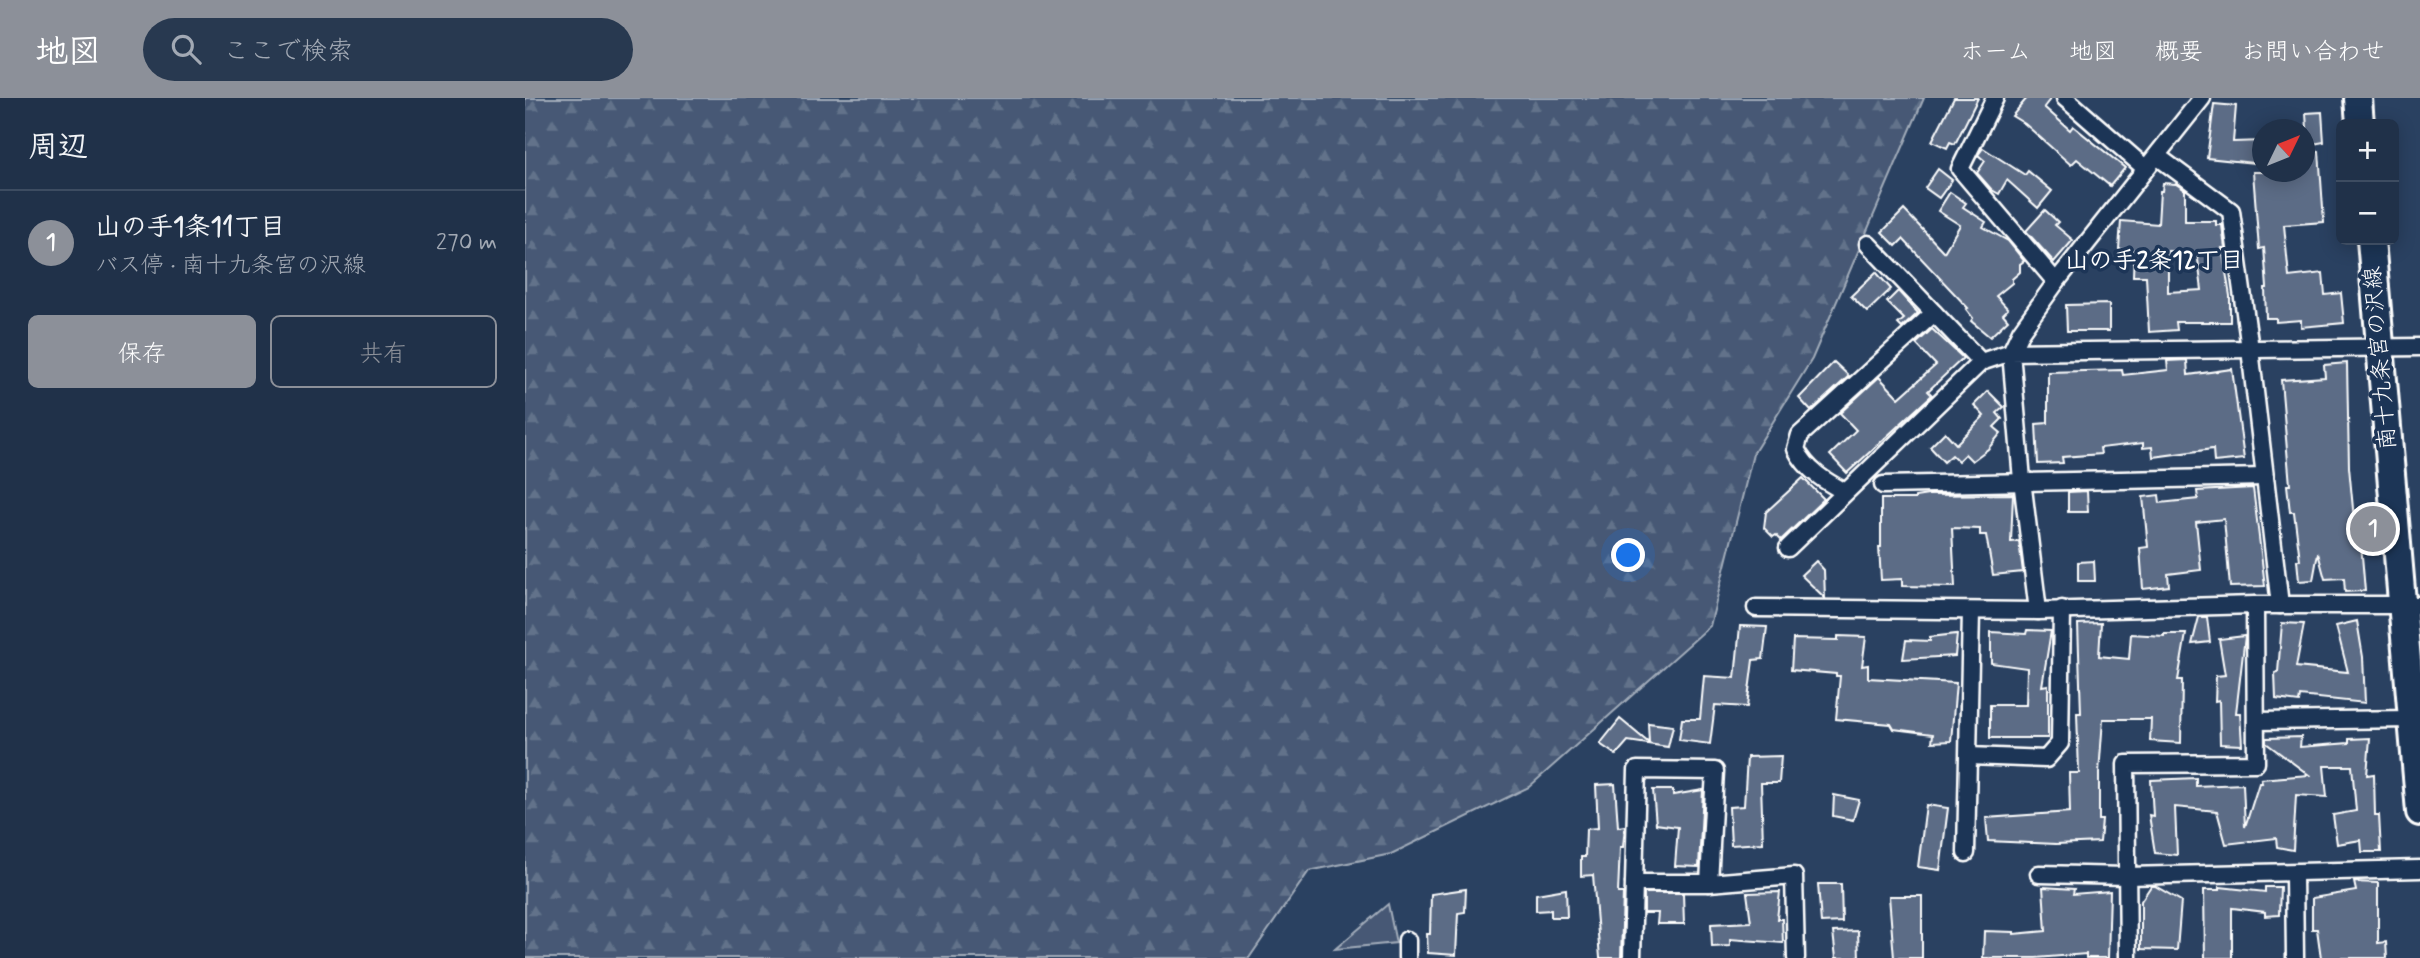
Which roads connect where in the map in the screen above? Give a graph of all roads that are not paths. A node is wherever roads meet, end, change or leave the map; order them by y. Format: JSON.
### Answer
{"nodes":[{"id":1,"x":1995,"y":98,"type":"edge"},
{"id":2,"x":2065,"y":98,"type":"edge"},
{"id":3,"x":2202,"y":98,"type":"edge"},
{"id":4,"x":2358,"y":98,"type":"edge"},
{"id":5,"x":2360,"y":119,"type":"edge"},
{"id":6,"x":2157,"y":156,"type":"junction"},
{"id":7,"x":2145,"y":168,"type":"junction"},
{"id":8,"x":1868,"y":244,"type":"dead end"},
{"id":9,"x":2371,"y":245,"type":"edge"},
{"id":10,"x":2056,"y":282,"type":"junction"},
{"id":11,"x":1934,"y":313,"type":"junction"},
{"id":12,"x":2420,"y":347,"type":"edge"},
{"id":13,"x":2381,"y":348,"type":"junction"},
{"id":14,"x":2250,"y":349,"type":"junction"},
{"id":15,"x":2011,"y":352,"type":"junction"},
{"id":16,"x":1981,"y":362,"type":"junction"},
{"id":17,"x":2265,"y":477,"type":"junction"},
{"id":18,"x":2022,"y":481,"type":"junction"},
{"id":19,"x":1883,"y":485,"type":"dead end"},
{"id":20,"x":1845,"y":492,"type":"junction"},
{"id":21,"x":1788,"y":548,"type":"dead end"},
{"id":22,"x":2255,"y":605,"type":"junction"},
{"id":23,"x":2280,"y":605,"type":"junction"},
{"id":24,"x":2412,"y":605,"type":"edge"},
{"id":25,"x":1756,"y":608,"type":"dead end"},
{"id":26,"x":2062,"y":609,"type":"junction"},
{"id":27,"x":1971,"y":611,"type":"junction"},
{"id":28,"x":2038,"y":611,"type":"junction"},
{"id":29,"x":2412,"y":719,"type":"junction"},
{"id":30,"x":2256,"y":721,"type":"junction"},
{"id":31,"x":1969,"y":756,"type":"junction"},
{"id":32,"x":2420,"y":812,"type":"edge"},
{"id":33,"x":1966,"y":853,"type":"dead end"},
{"id":34,"x":2420,"y":869,"type":"edge"},
{"id":35,"x":2039,"y":874,"type":"dead end"},
{"id":36,"x":2294,"y":874,"type":"junction"},
{"id":37,"x":2127,"y":876,"type":"junction"},
{"id":38,"x":1634,"y":883,"type":"junction"},
{"id":39,"x":1709,"y":883,"type":"junction"},
{"id":40,"x":1407,"y":940,"type":"dead end"},
{"id":41,"x":1407,"y":958,"type":"edge"},
{"id":42,"x":1632,"y":958,"type":"edge"},
{"id":43,"x":1796,"y":958,"type":"edge"},
{"id":44,"x":2127,"y":958,"type":"edge"},
{"id":45,"x":2295,"y":958,"type":"edge"}],
"edges":[{"from":1,"to":10,"type":"street"},
{"from":2,"to":7,"type":"street"},
{"from":3,"to":6,"type":"street"},
{"from":4,"to":5,"type":"main road"},
{"from":6,"to":7,"type":"street"},
{"from":6,"to":14,"type":"street"},
{"from":7,"to":10,"type":"street"},
{"from":8,"to":11,"type":"street"},
{"from":9,"to":13,"type":"main road","name":"南十九条宮の沢線"},
{"from":10,"to":15,"type":"street"},
{"from":11,"to":16,"type":"street"},
{"from":11,"to":20,"type":"street"},
{"from":12,"to":13,"type":"street"},
{"from":13,"to":14,"type":"street"},
{"from":13,"to":24,"type":"main road","name":"南十九条宮の沢線"},
{"from":14,"to":15,"type":"street"},
{"from":14,"to":17,"type":"street"},
{"from":15,"to":16,"type":"street"},
{"from":15,"to":18,"type":"street"},
{"from":16,"to":20,"type":"street"},
{"from":17,"to":18,"type":"street"},
{"from":17,"to":23,"type":"street"},
{"from":18,"to":19,"type":"street"},
{"from":18,"to":28,"type":"street"},
{"from":20,"to":21,"type":"street"},
{"from":22,"to":23,"type":"street"},
{"from":22,"to":26,"type":"street"},
{"from":22,"to":30,"type":"street"},
{"from":23,"to":24,"type":"street"},
{"from":24,"to":29,"type":"main road","name":"南十九条宮の沢線"},
{"from":25,"to":27,"type":"street"},
{"from":26,"to":28,"type":"street"},
{"from":26,"to":31,"type":"street"},
{"from":27,"to":28,"type":"street"},
{"from":27,"to":31,"type":"street"},
{"from":29,"to":30,"type":"street"},
{"from":29,"to":32,"type":"main road","name":"南十九条宮の沢線"},
{"from":30,"to":37,"type":"street"},
{"from":31,"to":33,"type":"street"},
{"from":34,"to":36,"type":"street"},
{"from":35,"to":37,"type":"street"},
{"from":36,"to":37,"type":"street"},
{"from":36,"to":45,"type":"street"},
{"from":37,"to":44,"type":"street"},
{"from":38,"to":39,"type":"street"},
{"from":38,"to":39,"type":"street"},
{"from":38,"to":42,"type":"street"},
{"from":39,"to":43,"type":"street"},
{"from":40,"to":41,"type":"street"}]}
